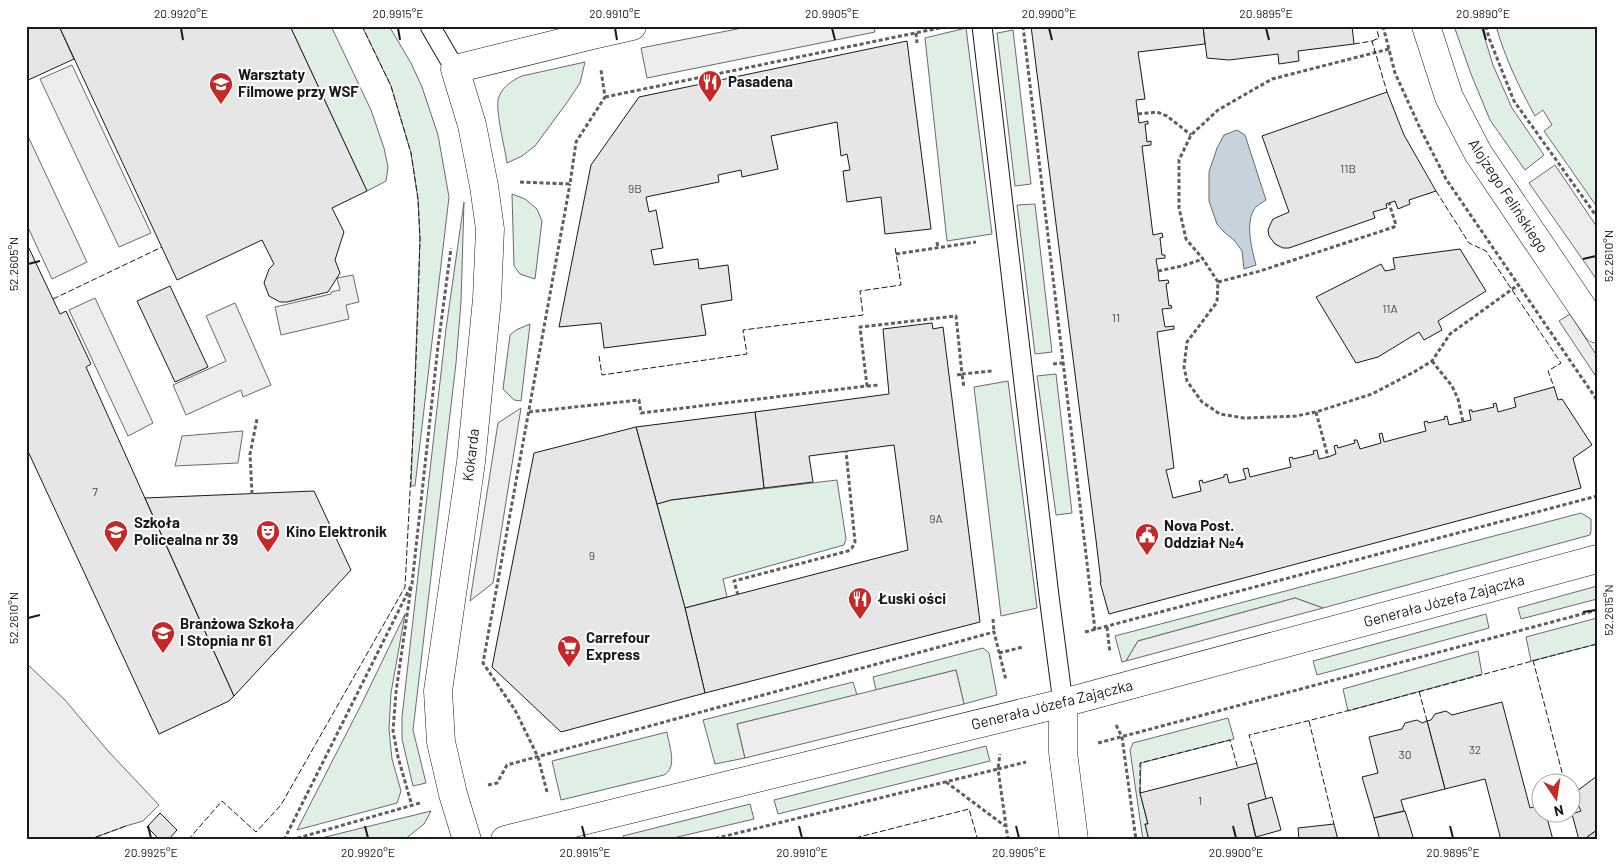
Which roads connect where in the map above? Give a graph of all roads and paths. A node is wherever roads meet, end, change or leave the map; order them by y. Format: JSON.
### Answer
{"nodes":[{"id":1,"x":430,"y":26,"type":"edge"},
{"id":2,"x":632,"y":26,"type":"edge"},
{"id":3,"x":949,"y":26,"type":"edge"},
{"id":4,"x":982,"y":26,"type":"edge"},
{"id":5,"x":1023,"y":26,"type":"edge"},
{"id":6,"x":1426,"y":26,"type":"edge"},
{"id":7,"x":1486,"y":26,"type":"edge"},
{"id":8,"x":916,"y":33,"type":"junction"},
{"id":9,"x":593,"y":34,"type":"junction"},
{"id":10,"x":917,"y":43,"type":"dead end"},
{"id":11,"x":1389,"y":49,"type":"dead end"},
{"id":12,"x":455,"y":69,"type":"junction"},
{"id":13,"x":605,"y":97,"type":"junction"},
{"id":14,"x":1138,"y":114,"type":"dead end"},
{"id":15,"x":1191,"y":135,"type":"junction"},
{"id":16,"x":570,"y":184,"type":"junction"},
{"id":17,"x":484,"y":186,"type":"junction"},
{"id":18,"x":1389,"y":203,"type":"dead end"},
{"id":19,"x":1597,"y":218,"type":"edge"},
{"id":20,"x":1007,"y":238,"type":"junction"},
{"id":21,"x":937,"y":242,"type":"dead end"},
{"id":22,"x":452,"y":243,"type":"dead end"},
{"id":23,"x":938,"y":248,"type":"junction"},
{"id":24,"x":896,"y":254,"type":"dead end"},
{"id":25,"x":1202,"y":259,"type":"junction"},
{"id":26,"x":1158,"y":271,"type":"dead end"},
{"id":27,"x":1218,"y":282,"type":"junction"},
{"id":28,"x":1518,"y":285,"type":"dead end"},
{"id":29,"x":1597,"y":329,"type":"edge"},
{"id":30,"x":1432,"y":361,"type":"junction"},
{"id":31,"x":1063,"y":363,"type":"junction"},
{"id":32,"x":1022,"y":368,"type":"junction"},
{"id":33,"x":962,"y":374,"type":"junction"},
{"id":34,"x":957,"y":375,"type":"dead end"},
{"id":35,"x":879,"y":385,"type":"dead end"},
{"id":36,"x":867,"y":386,"type":"junction"},
{"id":37,"x":964,"y":388,"type":"dead end"},
{"id":38,"x":529,"y":412,"type":"junction"},
{"id":39,"x":1316,"y":412,"type":"junction"},
{"id":40,"x":257,"y":419,"type":"dead end"},
{"id":41,"x":1463,"y":422,"type":"dead end"},
{"id":42,"x":846,"y":451,"type":"dead end"},
{"id":43,"x":1328,"y":457,"type":"dead end"},
{"id":44,"x":252,"y":494,"type":"dead end"},
{"id":45,"x":1597,"y":496,"type":"edge"},
{"id":46,"x":1597,"y":559,"type":"edge"},
{"id":47,"x":738,"y":595,"type":"dead end"},
{"id":48,"x":1597,"y":610,"type":"edge"},
{"id":49,"x":993,"y":618,"type":"dead end"},
{"id":50,"x":1107,"y":627,"type":"junction"},
{"id":51,"x":1094,"y":630,"type":"junction"},
{"id":52,"x":994,"y":632,"type":"junction"},
{"id":53,"x":1055,"y":639,"type":"junction"},
{"id":54,"x":999,"y":653,"type":"junction"},
{"id":55,"x":1110,"y":656,"type":"dead end"},
{"id":56,"x":1006,"y":682,"type":"dead end"},
{"id":57,"x":1063,"y":703,"type":"junction"},
{"id":58,"x":1122,"y":738,"type":"junction"},
{"id":59,"x":1092,"y":745,"type":"dead end"},
{"id":60,"x":1001,"y":746,"type":"dead end"},
{"id":61,"x":538,"y":757,"type":"junction"},
{"id":62,"x":1026,"y":762,"type":"dead end"},
{"id":63,"x":998,"y":769,"type":"junction"},
{"id":64,"x":946,"y":782,"type":"junction"},
{"id":65,"x":482,"y":786,"type":"dead end"},
{"id":66,"x":548,"y":799,"type":"dead end"},
{"id":67,"x":426,"y":802,"type":"dead end"},
{"id":68,"x":1006,"y":826,"type":"junction"},
{"id":69,"x":284,"y":840,"type":"edge"},
{"id":70,"x":291,"y":840,"type":"edge"},
{"id":71,"x":467,"y":840,"type":"edge"},
{"id":72,"x":506,"y":840,"type":"edge"},
{"id":73,"x":709,"y":840,"type":"edge"},
{"id":74,"x":1008,"y":840,"type":"edge"},
{"id":75,"x":1074,"y":840,"type":"edge"},
{"id":76,"x":1136,"y":840,"type":"edge"}],
"edges":[{"from":1,"to":12,"type":"lane"},
{"from":2,"to":9,"type":"street"},
{"from":3,"to":8,"type":"path"},
{"from":4,"to":20,"type":"lane"},
{"from":5,"to":31,"type":"path"},
{"from":6,"to":29,"type":"street","name":"Alojzego Felińskiego"},
{"from":7,"to":19,"type":"path"},
{"from":8,"to":10,"type":"path"},
{"from":8,"to":13,"type":"path"},
{"from":9,"to":12,"type":"street"},
{"from":9,"to":13,"type":"path"},
{"from":11,"to":15,"type":"path"},
{"from":12,"to":17,"type":"street","name":"Kokarda"},
{"from":13,"to":16,"type":"path"},
{"from":14,"to":15,"type":"path"},
{"from":15,"to":25,"type":"path"},
{"from":16,"to":17,"type":"path"},
{"from":16,"to":38,"type":"path"},
{"from":17,"to":71,"type":"street","name":"Kokarda"},
{"from":18,"to":27,"type":"path"},
{"from":20,"to":23,"type":"path"},
{"from":20,"to":32,"type":"lane"},
{"from":21,"to":23,"type":"path"},
{"from":22,"to":69,"type":"path"},
{"from":23,"to":24,"type":"path"},
{"from":25,"to":26,"type":"path"},
{"from":25,"to":27,"type":"path"},
{"from":27,"to":39,"type":"path"},
{"from":28,"to":30,"type":"path"},
{"from":30,"to":39,"type":"path"},
{"from":30,"to":41,"type":"path"},
{"from":31,"to":32,"type":"path"},
{"from":31,"to":51,"type":"path"},
{"from":32,"to":33,"type":"path"},
{"from":32,"to":53,"type":"lane"},
{"from":33,"to":34,"type":"path"},
{"from":33,"to":36,"type":"path"},
{"from":33,"to":37,"type":"path"},
{"from":35,"to":36,"type":"path"},
{"from":36,"to":38,"type":"path"},
{"from":38,"to":61,"type":"path"},
{"from":39,"to":43,"type":"path"},
{"from":40,"to":44,"type":"path"},
{"from":42,"to":47,"type":"path"},
{"from":45,"to":50,"type":"path"},
{"from":46,"to":57,"type":"street","name":"Generała Józefa Zajączka"},
{"from":48,"to":58,"type":"path"},
{"from":49,"to":52,"type":"path"},
{"from":50,"to":51,"type":"path"},
{"from":50,"to":55,"type":"path"},
{"from":51,"to":53,"type":"path"},
{"from":52,"to":54,"type":"path"},
{"from":52,"to":61,"type":"path"},
{"from":53,"to":54,"type":"path"},
{"from":53,"to":57,"type":"lane"},
{"from":54,"to":56,"type":"path"},
{"from":57,"to":72,"type":"street","name":"Generała Józefa Zajączka"},
{"from":57,"to":75,"type":"street"},
{"from":58,"to":59,"type":"path"},
{"from":58,"to":76,"type":"path"},
{"from":60,"to":63,"type":"path"},
{"from":61,"to":65,"type":"path"},
{"from":61,"to":66,"type":"path"},
{"from":62,"to":63,"type":"path"},
{"from":63,"to":64,"type":"path"},
{"from":63,"to":68,"type":"path"},
{"from":64,"to":68,"type":"path"},
{"from":64,"to":73,"type":"path"},
{"from":67,"to":70,"type":"path"},
{"from":68,"to":74,"type":"path"}]}
